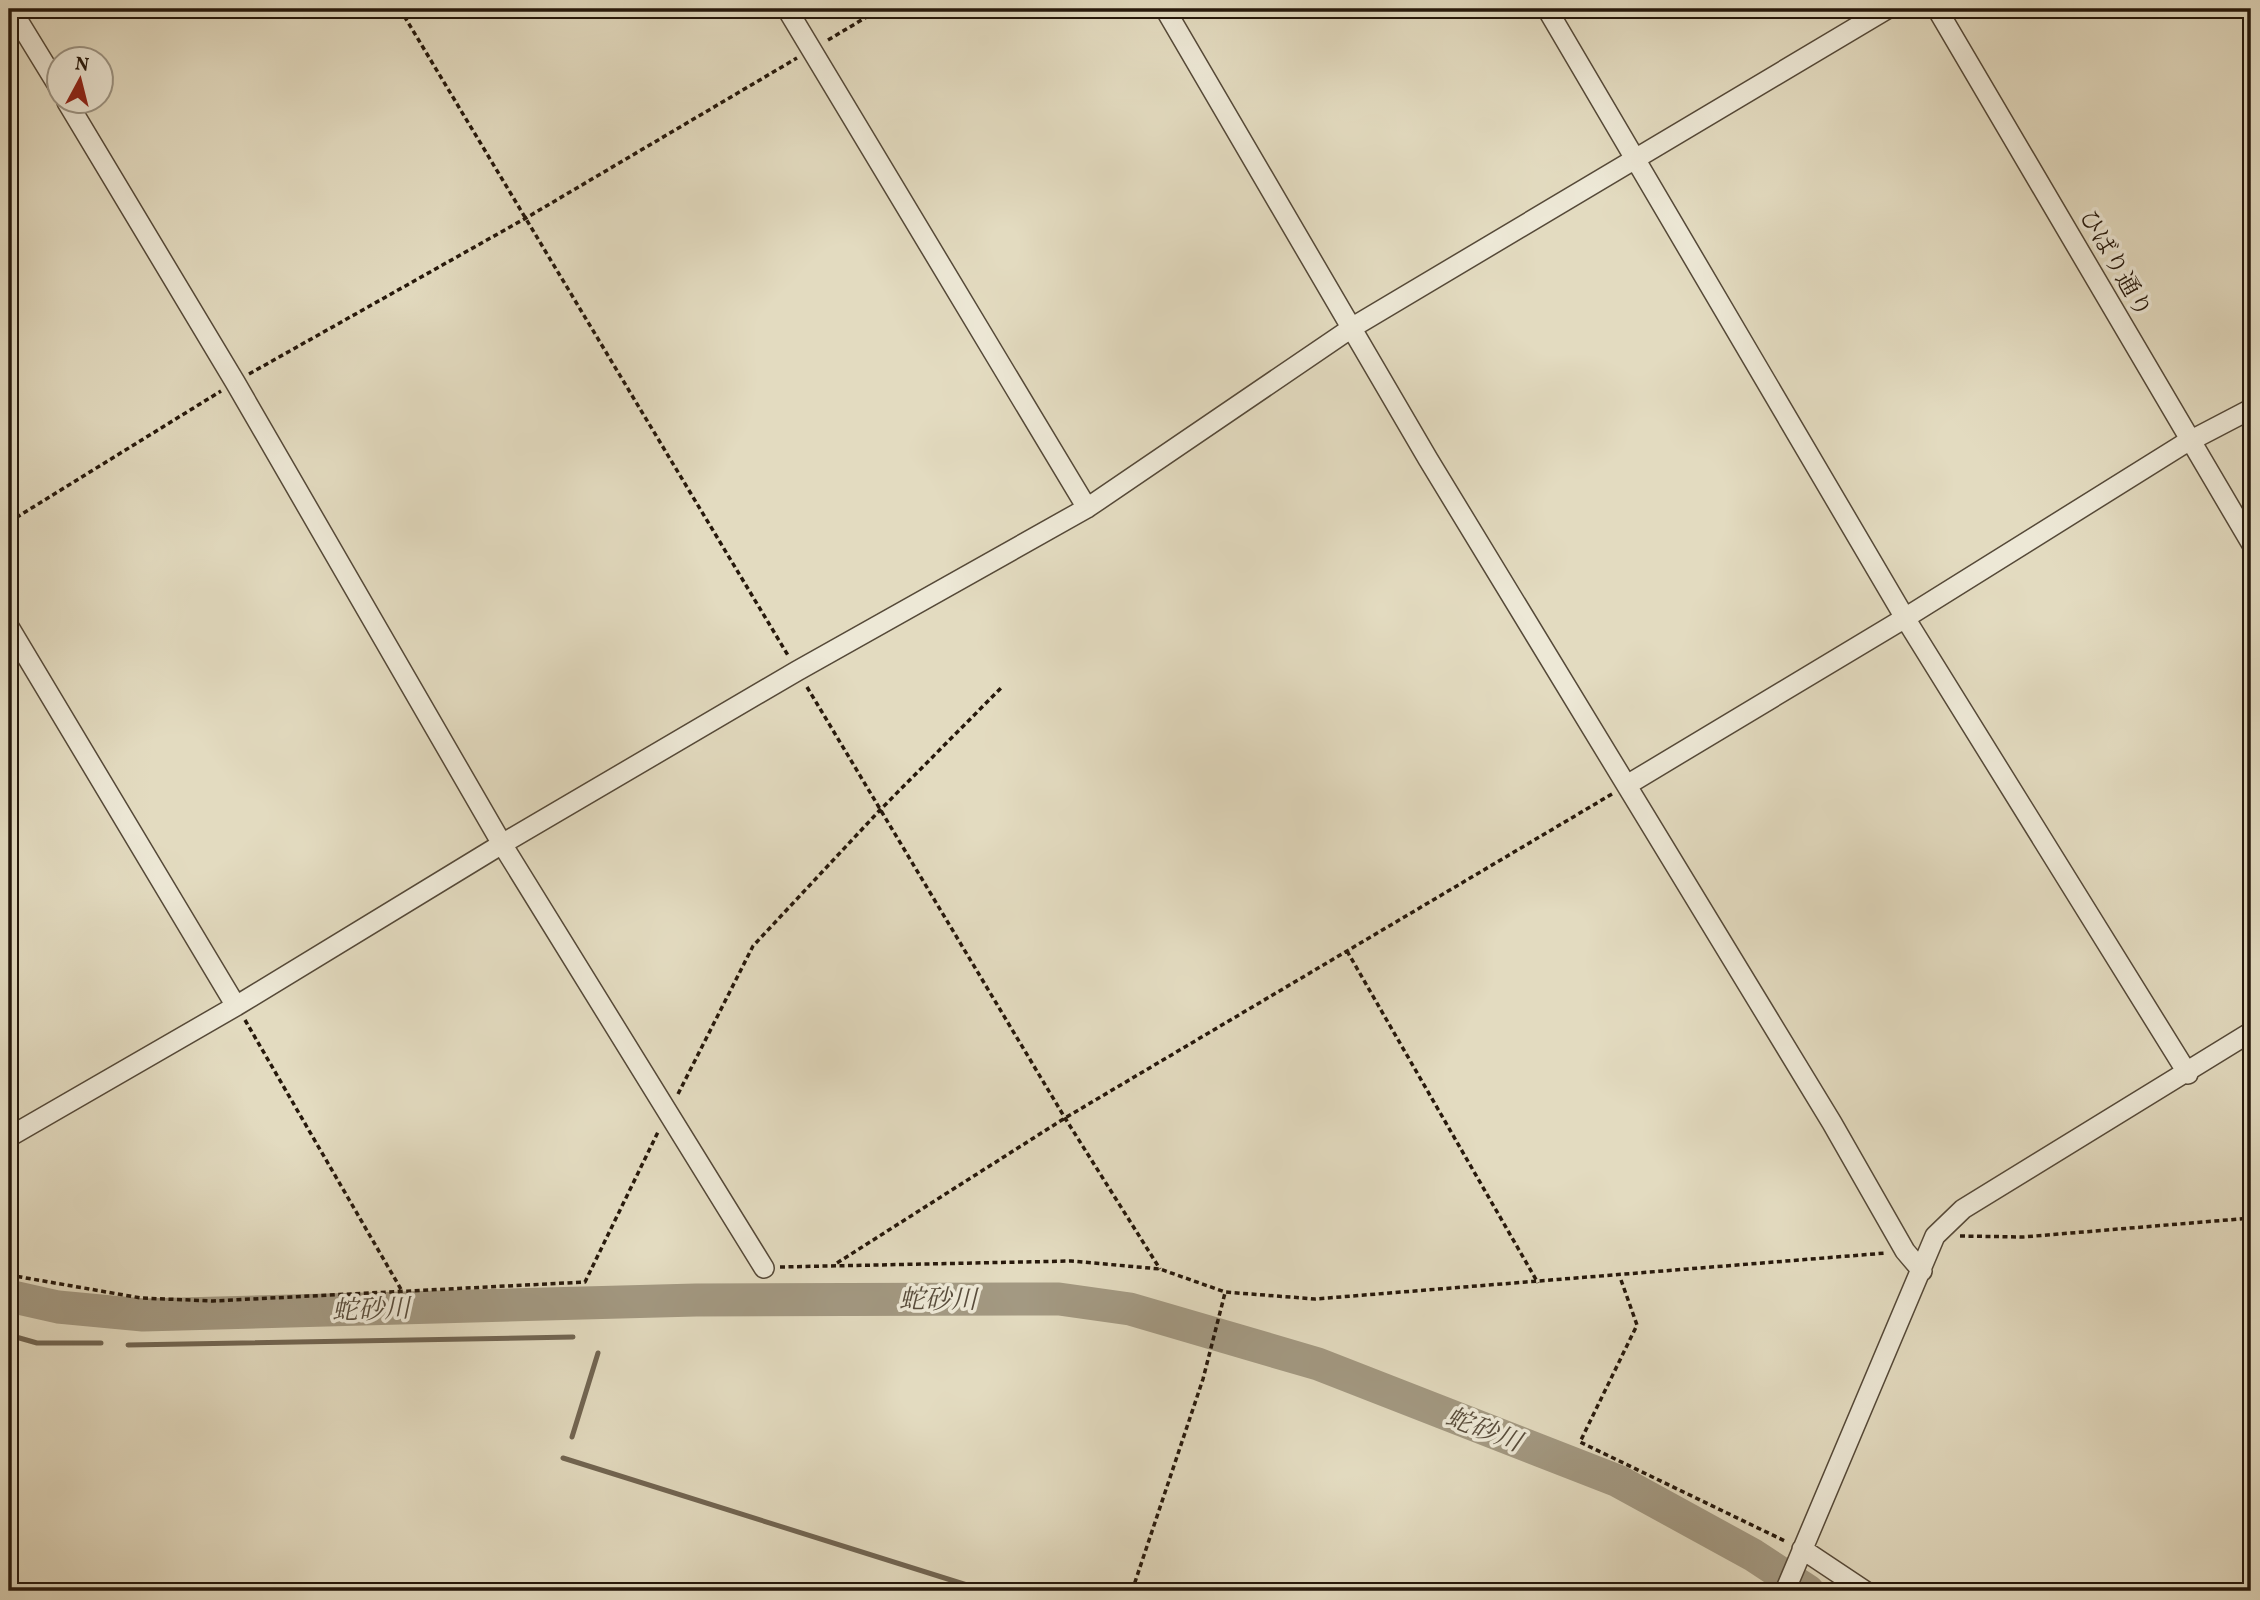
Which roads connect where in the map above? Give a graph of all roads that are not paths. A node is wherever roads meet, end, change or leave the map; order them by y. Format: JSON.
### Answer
{"nodes":[{"id":1,"x":11,"y":9,"type":"edge"},
{"id":2,"x":787,"y":9,"type":"edge"},
{"id":3,"x":1165,"y":9,"type":"edge"},
{"id":4,"x":1546,"y":9,"type":"edge"},
{"id":5,"x":1886,"y":9,"type":"edge"},
{"id":6,"x":1937,"y":9,"type":"edge"},
{"id":7,"x":46,"y":66,"type":"edge"},
{"id":8,"x":75,"y":116,"type":"edge"},
{"id":9,"x":1637,"y":159,"type":"junction"},
{"id":10,"x":1353,"y":327,"type":"junction"},
{"id":11,"x":2251,"y":409,"type":"edge"},
{"id":12,"x":2189,"y":441,"type":"junction"},
{"id":13,"x":1087,"y":508,"type":"junction"},
{"id":14,"x":2251,"y":543,"type":"edge"},
{"id":15,"x":1905,"y":618,"type":"junction"},
{"id":16,"x":9,"y":628,"type":"edge"},
{"id":17,"x":1627,"y":785,"type":"junction"},
{"id":18,"x":502,"y":844,"type":"junction"},
{"id":19,"x":236,"y":1006,"type":"junction"},
{"id":20,"x":2251,"y":1032,"type":"edge"},
{"id":21,"x":2188,"y":1074,"type":"junction"},
{"id":22,"x":9,"y":1137,"type":"edge"},
{"id":23,"x":764,"y":1268,"type":"road end"},
{"id":24,"x":1922,"y":1271,"type":"junction"},
{"id":25,"x":1806,"y":1543,"type":"junction"},
{"id":26,"x":1785,"y":1591,"type":"edge"},
{"id":27,"x":1865,"y":1591,"type":"edge"}],
"edges":[{"from":1,"to":7,"type":"street"},
{"from":2,"to":13,"type":"street"},
{"from":3,"to":10,"type":"street"},
{"from":4,"to":9,"type":"street"},
{"from":5,"to":9,"type":"street"},
{"from":6,"to":12,"type":"street","name":"ひばり通り"},
{"from":8,"to":18,"type":"street"},
{"from":9,"to":10,"type":"street"},
{"from":9,"to":15,"type":"street"},
{"from":10,"to":13,"type":"street"},
{"from":10,"to":17,"type":"street"},
{"from":11,"to":12,"type":"street"},
{"from":12,"to":14,"type":"street","name":"ひばり通り"},
{"from":12,"to":15,"type":"street"},
{"from":13,"to":18,"type":"street"},
{"from":15,"to":17,"type":"street"},
{"from":15,"to":21,"type":"street"},
{"from":16,"to":19,"type":"street"},
{"from":17,"to":24,"type":"street"},
{"from":18,"to":19,"type":"street"},
{"from":18,"to":23,"type":"street"},
{"from":19,"to":22,"type":"street"},
{"from":20,"to":21,"type":"street"},
{"from":21,"to":24,"type":"street"},
{"from":24,"to":25,"type":"street"},
{"from":25,"to":26,"type":"street"},
{"from":25,"to":27,"type":"street"}]}
